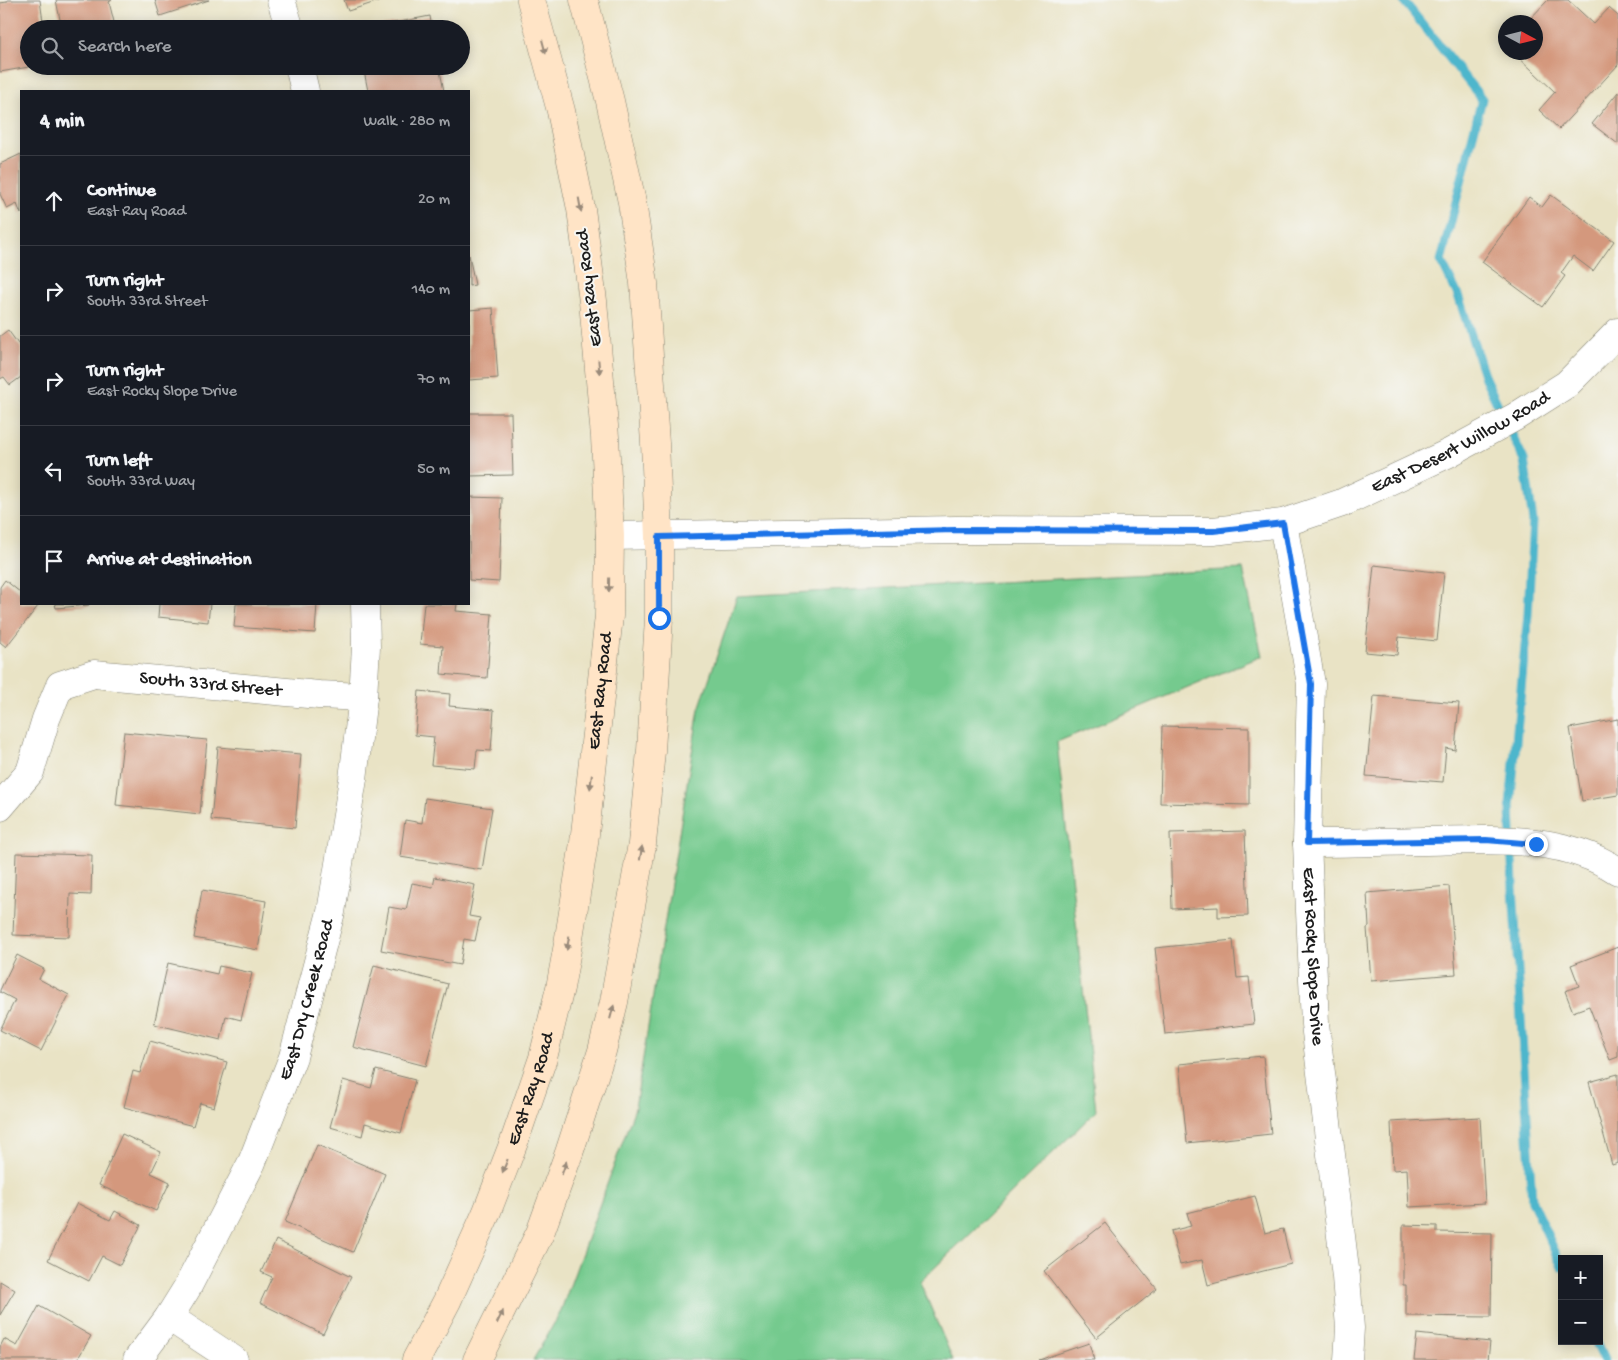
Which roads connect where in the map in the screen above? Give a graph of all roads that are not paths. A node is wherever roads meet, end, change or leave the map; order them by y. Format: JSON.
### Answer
{"nodes":[{"id":1,"x":281,"y":0,"type":"edge"},
{"id":2,"x":531,"y":0,"type":"edge"},
{"id":3,"x":584,"y":0,"type":"edge"},
{"id":4,"x":287,"y":20,"type":"edge"},
{"id":5,"x":301,"y":75,"type":"edge"},
{"id":6,"x":305,"y":90,"type":"edge"},
{"id":7,"x":1618,"y":332,"type":"edge"},
{"id":8,"x":1283,"y":523,"type":"junction"},
{"id":9,"x":610,"y":536,"type":"junction"},
{"id":10,"x":659,"y":537,"type":"junction"},
{"id":11,"x":365,"y":605,"type":"edge"},
{"id":12,"x":363,"y":698,"type":"junction"},
{"id":13,"x":0,"y":807,"type":"edge"},
{"id":14,"x":1307,"y":843,"type":"junction"},
{"id":15,"x":1618,"y":871,"type":"edge"},
{"id":16,"x":169,"y":1317,"type":"junction"},
{"id":17,"x":137,"y":1360,"type":"edge"},
{"id":18,"x":234,"y":1360,"type":"edge"},
{"id":19,"x":416,"y":1360,"type":"edge"},
{"id":20,"x":478,"y":1360,"type":"edge"},
{"id":21,"x":1348,"y":1360,"type":"edge"}],
"edges":[{"from":1,"to":4,"type":"street"},
{"from":2,"to":9,"type":"main road","name":"East Ray Road","one_way":true},
{"from":3,"to":10,"type":"main road"},
{"from":5,"to":6,"type":"street"},
{"from":7,"to":8,"type":"street","name":"East Desert Willow Road"},
{"from":8,"to":10,"type":"street"},
{"from":8,"to":14,"type":"street","name":"East Rocky Slope Drive"},
{"from":9,"to":10,"type":"street"},
{"from":9,"to":19,"type":"main road","name":"East Ray Road","one_way":true},
{"from":20,"to":10,"type":"main road","one_way":true},
{"from":11,"to":12,"type":"street","name":"East Dry Creek Road"},
{"from":12,"to":13,"type":"street","name":"South 33rd Street"},
{"from":12,"to":16,"type":"street","name":"East Dry Creek Road"},
{"from":14,"to":15,"type":"street"},
{"from":14,"to":21,"type":"street","name":"East Rocky Slope Drive"},
{"from":16,"to":17,"type":"street","name":"East Dry Creek Road"},
{"from":16,"to":18,"type":"street"}]}
